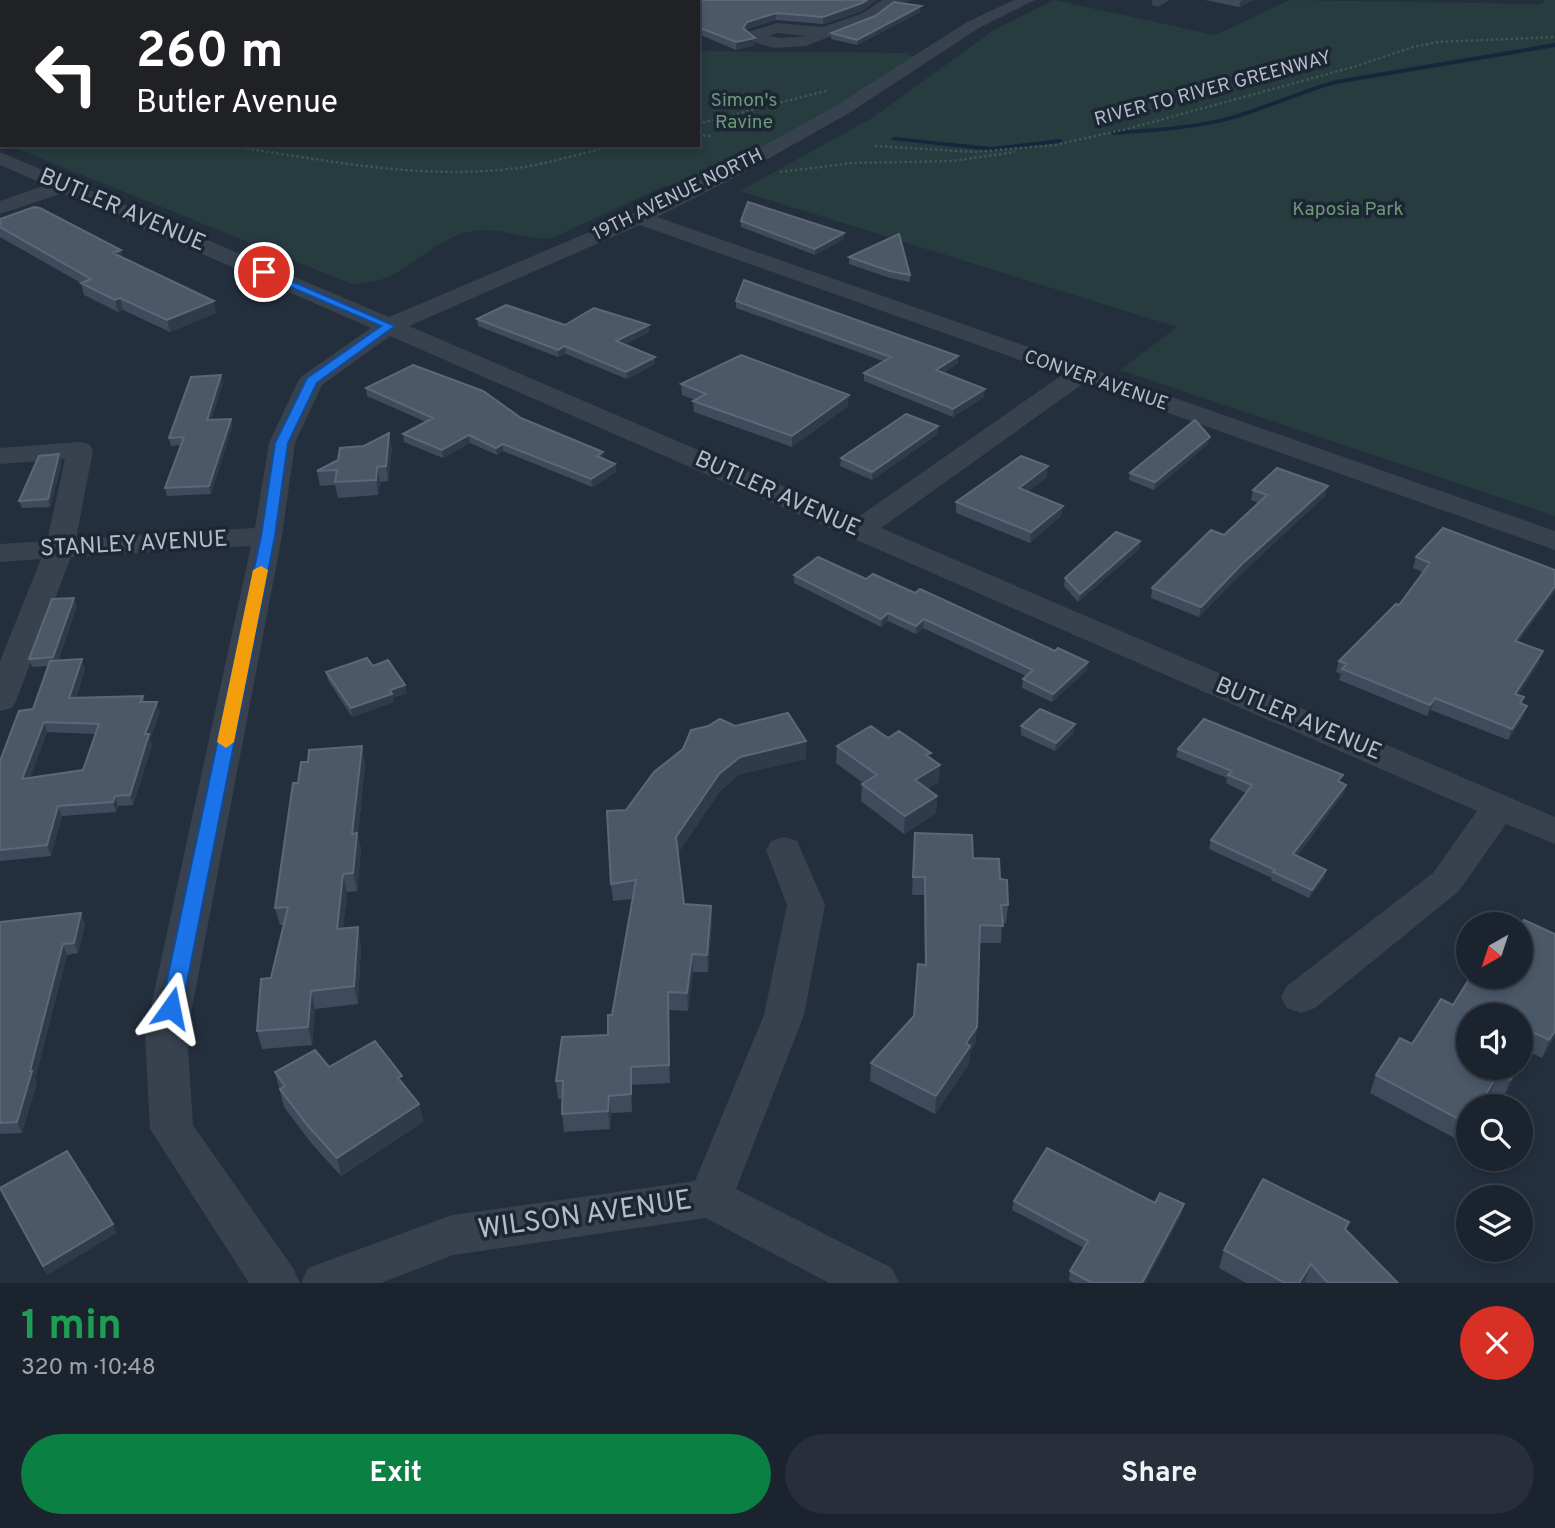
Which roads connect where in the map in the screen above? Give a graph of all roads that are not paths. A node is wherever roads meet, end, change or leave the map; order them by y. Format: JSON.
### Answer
{"nodes":[{"id":1,"x":891,"y":0,"type":"edge"},
{"id":2,"x":1027,"y":0,"type":"edge"},
{"id":3,"x":823,"y":32,"type":"dead end"},
{"id":4,"x":0,"y":158,"type":"edge"},
{"id":5,"x":64,"y":186,"type":"junction"},
{"id":6,"x":0,"y":208,"type":"edge"},
{"id":7,"x":639,"y":218,"type":"junction"},
{"id":8,"x":389,"y":326,"type":"junction"},
{"id":9,"x":1079,"y":375,"type":"junction"},
{"id":10,"x":0,"y":456,"type":"edge"},
{"id":11,"x":859,"y":530,"type":"junction"},
{"id":12,"x":268,"y":536,"type":"junction"},
{"id":13,"x":1555,"y":541,"type":"edge"},
{"id":14,"x":60,"y":549,"type":"junction"},
{"id":15,"x":0,"y":553,"type":"edge"},
{"id":16,"x":0,"y":701,"type":"edge"},
{"id":17,"x":1499,"y":807,"type":"junction"},
{"id":18,"x":1555,"y":831,"type":"edge"},
{"id":19,"x":784,"y":850,"type":"dead end"},
{"id":20,"x":1301,"y":997,"type":"dead end"},
{"id":21,"x":710,"y":1198,"type":"junction"},
{"id":22,"x":276,"y":1283,"type":"edge"},
{"id":23,"x":325,"y":1283,"type":"edge"},
{"id":24,"x":875,"y":1283,"type":"edge"}],
"edges":[{"from":1,"to":3,"type":"street"},
{"from":2,"to":7,"type":"street","name":"19TH AVENUE NORTH"},
{"from":4,"to":5,"type":"street","name":"BUTLER AVENUE"},
{"from":5,"to":6,"type":"street"},
{"from":5,"to":8,"type":"street","name":"BUTLER AVENUE"},
{"from":7,"to":8,"type":"street","name":"19TH AVENUE NORTH"},
{"from":7,"to":9,"type":"street","name":"CONVER AVENUE"},
{"from":8,"to":11,"type":"street","name":"BUTLER AVENUE"},
{"from":8,"to":12,"type":"street","name":"19TH AVENUE NORTH"},
{"from":9,"to":11,"type":"street"},
{"from":9,"to":13,"type":"street","name":"CONVER AVENUE"},
{"from":10,"to":14,"type":"street"},
{"from":11,"to":17,"type":"street","name":"BUTLER AVENUE"},
{"from":12,"to":14,"type":"street","name":"STANLEY AVENUE"},
{"from":12,"to":22,"type":"street","name":"19TH AVENUE NORTH"},
{"from":14,"to":15,"type":"street","name":"STANLEY AVENUE"},
{"from":14,"to":16,"type":"street"},
{"from":17,"to":18,"type":"street","name":"BUTLER AVENUE"},
{"from":17,"to":20,"type":"street"},
{"from":19,"to":21,"type":"street"},
{"from":21,"to":23,"type":"street","name":"WILSON AVENUE"},
{"from":21,"to":24,"type":"street","name":"WILSON AVENUE"}]}
